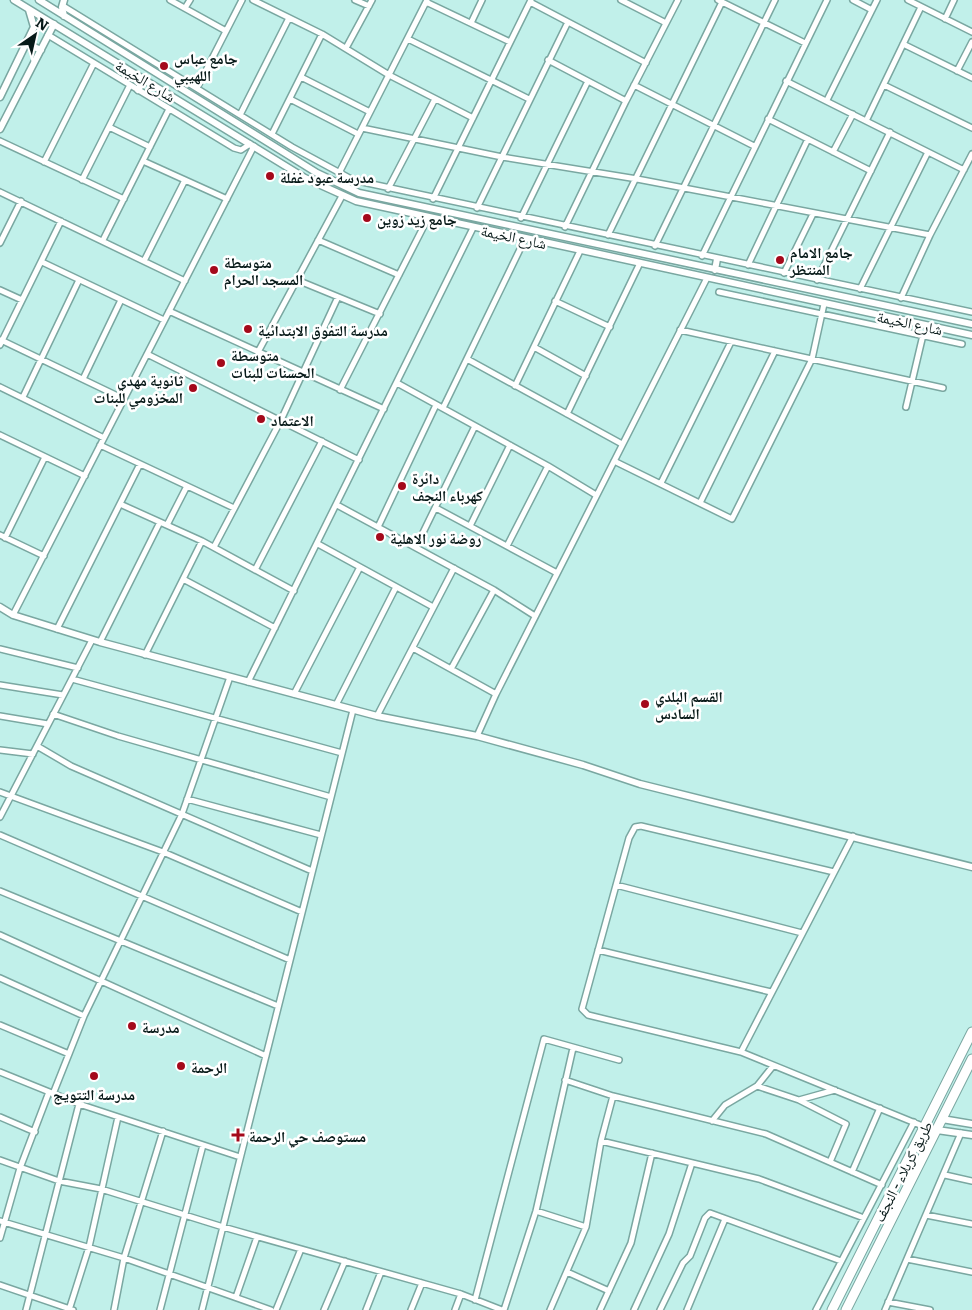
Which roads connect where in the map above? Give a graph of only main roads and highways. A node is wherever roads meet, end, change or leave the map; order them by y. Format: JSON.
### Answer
{"nodes":[{"id":1,"x":972,"y":1032,"type":"edge"},
{"id":2,"x":972,"y":1059,"type":"edge"},
{"id":3,"x":832,"y":1310,"type":"edge"},
{"id":4,"x":846,"y":1310,"type":"edge"}],
"edges":[{"from":1,"to":3,"type":"highway","name":"طريق کربلاء - النجف"},
{"from":2,"to":4,"type":"highway"}]}
